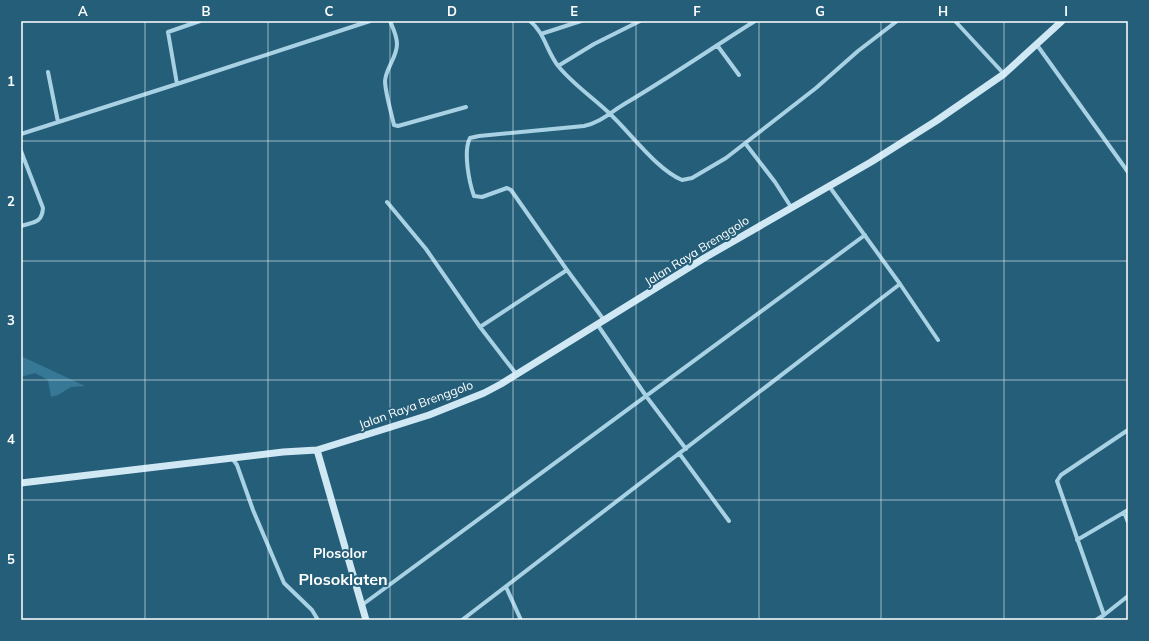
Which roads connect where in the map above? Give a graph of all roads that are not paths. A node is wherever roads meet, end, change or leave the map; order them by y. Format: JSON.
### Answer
{"nodes":[{"id":1,"x":200,"y":21,"type":"edge"},
{"id":2,"x":370,"y":21,"type":"edge"},
{"id":3,"x":390,"y":21,"type":"edge"},
{"id":4,"x":530,"y":21,"type":"edge"},
{"id":5,"x":581,"y":21,"type":"edge"},
{"id":6,"x":640,"y":21,"type":"edge"},
{"id":7,"x":755,"y":21,"type":"edge"},
{"id":8,"x":897,"y":21,"type":"edge"},
{"id":9,"x":955,"y":21,"type":"edge"},
{"id":10,"x":1062,"y":21,"type":"edge"},
{"id":11,"x":541,"y":34,"type":"junction"},
{"id":12,"x":717,"y":45,"type":"junction"},
{"id":13,"x":1037,"y":45,"type":"junction"},
{"id":14,"x":558,"y":66,"type":"junction"},
{"id":15,"x":48,"y":72,"type":"dead end"},
{"id":16,"x":1004,"y":74,"type":"junction"},
{"id":17,"x":739,"y":75,"type":"dead end"},
{"id":18,"x":177,"y":84,"type":"junction"},
{"id":19,"x":466,"y":107,"type":"dead end"},
{"id":20,"x":609,"y":113,"type":"junction"},
{"id":21,"x":58,"y":122,"type":"junction"},
{"id":22,"x":21,"y":134,"type":"edge"},
{"id":23,"x":745,"y":143,"type":"junction"},
{"id":24,"x":21,"y":151,"type":"edge"},
{"id":25,"x":1128,"y":172,"type":"edge"},
{"id":26,"x":829,"y":186,"type":"junction"},
{"id":27,"x":387,"y":202,"type":"dead end"},
{"id":28,"x":791,"y":207,"type":"junction"},
{"id":29,"x":21,"y":226,"type":"edge"},
{"id":30,"x":865,"y":234,"type":"junction"},
{"id":31,"x":567,"y":270,"type":"junction"},
{"id":32,"x":900,"y":284,"type":"junction"},
{"id":33,"x":604,"y":320,"type":"junction"},
{"id":34,"x":597,"y":324,"type":"junction"},
{"id":35,"x":480,"y":327,"type":"junction"},
{"id":36,"x":938,"y":340,"type":"dead end"},
{"id":37,"x":517,"y":375,"type":"junction"},
{"id":38,"x":646,"y":396,"type":"junction"},
{"id":39,"x":1128,"y":430,"type":"edge"},
{"id":40,"x":686,"y":449,"type":"junction"},
{"id":41,"x":317,"y":450,"type":"junction"},
{"id":42,"x":679,"y":453,"type":"junction"},
{"id":43,"x":232,"y":458,"type":"junction"},
{"id":44,"x":21,"y":483,"type":"edge"},
{"id":45,"x":1126,"y":511,"type":"edge"},
{"id":46,"x":729,"y":522,"type":"dead end"},
{"id":47,"x":1128,"y":522,"type":"edge"},
{"id":48,"x":1077,"y":540,"type":"junction"},
{"id":49,"x":506,"y":587,"type":"junction"},
{"id":50,"x":1128,"y":596,"type":"edge"},
{"id":51,"x":362,"y":605,"type":"junction"},
{"id":52,"x":1104,"y":614,"type":"junction"},
{"id":53,"x":318,"y":620,"type":"edge"},
{"id":54,"x":366,"y":620,"type":"edge"},
{"id":55,"x":462,"y":620,"type":"edge"},
{"id":56,"x":521,"y":620,"type":"edge"},
{"id":57,"x":1096,"y":620,"type":"edge"}],
"edges":[{"from":1,"to":18,"type":"street"},
{"from":2,"to":18,"type":"street"},
{"from":3,"to":19,"type":"street"},
{"from":4,"to":11,"type":"street"},
{"from":5,"to":11,"type":"street"},
{"from":6,"to":14,"type":"street"},
{"from":7,"to":12,"type":"street"},
{"from":8,"to":23,"type":"street"},
{"from":9,"to":16,"type":"street"},
{"from":10,"to":13,"type":"main road","name":"Jalan Raya Brenggolo"},
{"from":11,"to":14,"type":"street"},
{"from":12,"to":17,"type":"street"},
{"from":12,"to":20,"type":"street"},
{"from":13,"to":16,"type":"main road","name":"Jalan Raya Brenggolo"},
{"from":13,"to":25,"type":"street"},
{"from":14,"to":20,"type":"street"},
{"from":15,"to":21,"type":"street"},
{"from":16,"to":26,"type":"main road","name":"Jalan Raya Brenggolo"},
{"from":18,"to":21,"type":"street"},
{"from":20,"to":23,"type":"street"},
{"from":20,"to":31,"type":"street"},
{"from":21,"to":22,"type":"street"},
{"from":23,"to":28,"type":"street"},
{"from":24,"to":29,"type":"street"},
{"from":26,"to":28,"type":"main road","name":"Jalan Raya Brenggolo"},
{"from":26,"to":30,"type":"street"},
{"from":27,"to":35,"type":"street"},
{"from":28,"to":33,"type":"main road","name":"Jalan Raya Brenggolo"},
{"from":30,"to":32,"type":"street"},
{"from":30,"to":38,"type":"street"},
{"from":31,"to":33,"type":"street"},
{"from":31,"to":35,"type":"street"},
{"from":32,"to":36,"type":"street"},
{"from":32,"to":40,"type":"street"},
{"from":33,"to":34,"type":"main road","name":"Jalan Raya Brenggolo"},
{"from":34,"to":37,"type":"main road","name":"Jalan Raya Brenggolo"},
{"from":34,"to":38,"type":"street"},
{"from":35,"to":37,"type":"street"},
{"from":37,"to":41,"type":"main road","name":"Jalan Raya Brenggolo"},
{"from":38,"to":40,"type":"street"},
{"from":38,"to":51,"type":"street"},
{"from":39,"to":48,"type":"street"},
{"from":40,"to":42,"type":"street"},
{"from":41,"to":43,"type":"main road","name":"Jalan Raya Brenggolo"},
{"from":41,"to":51,"type":"main road"},
{"from":42,"to":46,"type":"street"},
{"from":42,"to":49,"type":"street"},
{"from":43,"to":44,"type":"main road","name":"Jalan Raya Brenggolo"},
{"from":43,"to":53,"type":"street"},
{"from":45,"to":47,"type":"street"},
{"from":45,"to":48,"type":"street"},
{"from":48,"to":52,"type":"street"},
{"from":49,"to":55,"type":"street"},
{"from":49,"to":56,"type":"street"},
{"from":50,"to":52,"type":"street"},
{"from":51,"to":54,"type":"main road"},
{"from":52,"to":57,"type":"street"}]}
